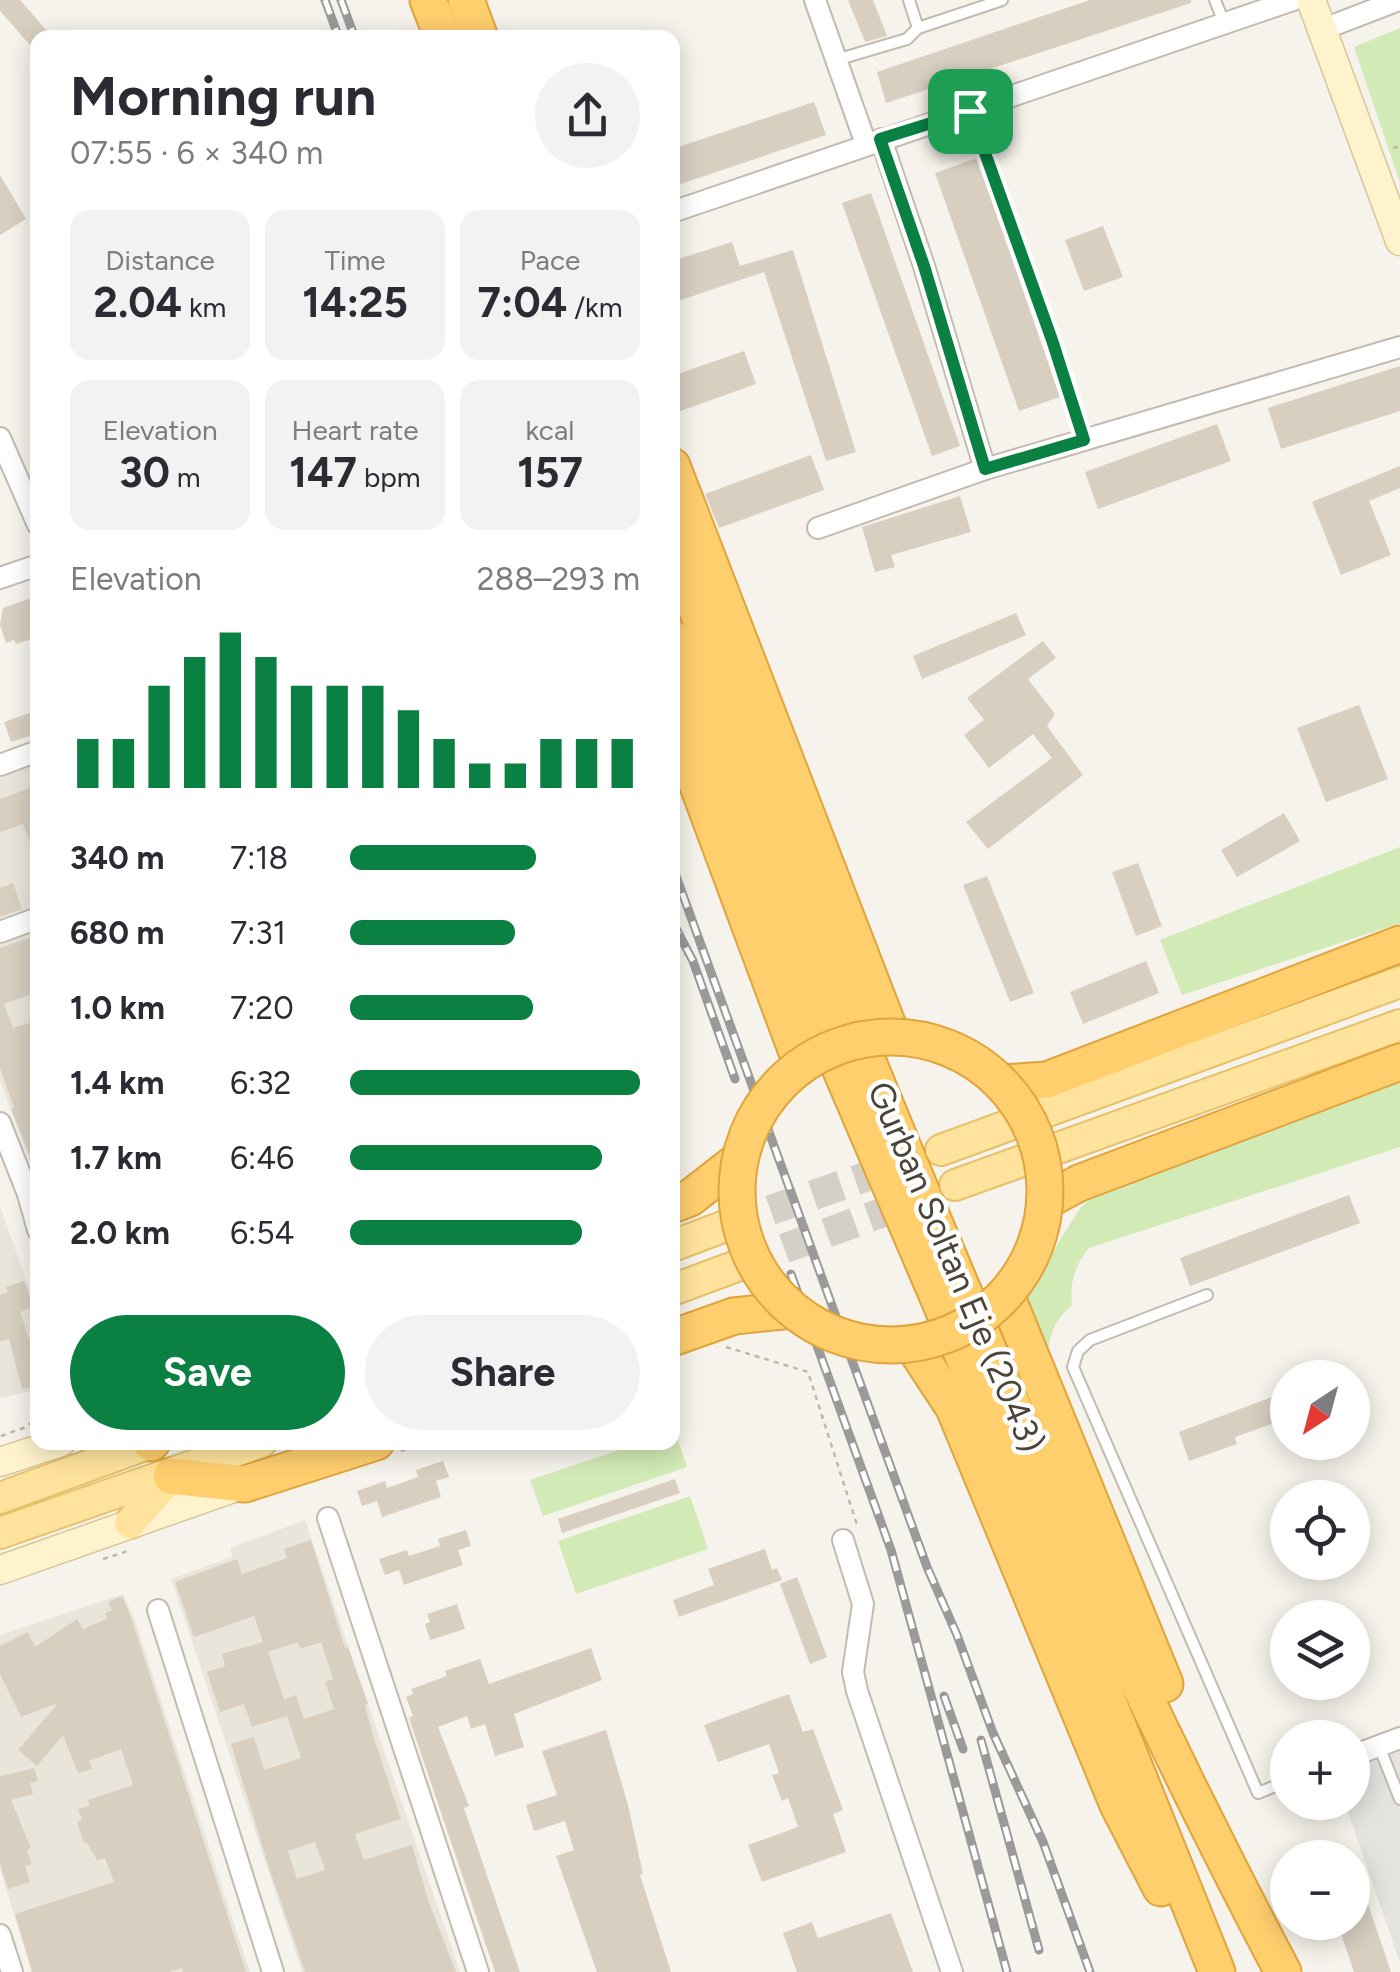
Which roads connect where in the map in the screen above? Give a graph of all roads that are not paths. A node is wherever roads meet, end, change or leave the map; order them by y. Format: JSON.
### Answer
{"nodes":[{"id":1,"x":428,"y":0,"type":"edge"},
{"id":2,"x":466,"y":0,"type":"edge"},
{"id":3,"x":815,"y":0,"type":"edge"},
{"id":4,"x":909,"y":0,"type":"edge"},
{"id":5,"x":1002,"y":0,"type":"edge"},
{"id":6,"x":1214,"y":0,"type":"edge"},
{"id":7,"x":1293,"y":0,"type":"edge"},
{"id":8,"x":1311,"y":0,"type":"edge"},
{"id":9,"x":1399,"y":0,"type":"edge"},
{"id":10,"x":1224,"y":24,"type":"junction"},
{"id":11,"x":918,"y":28,"type":"junction"},
{"id":12,"x":440,"y":30,"type":"edge"},
{"id":13,"x":477,"y":30,"type":"edge"},
{"id":14,"x":1322,"y":30,"type":"junction"},
{"id":15,"x":836,"y":60,"type":"junction"},
{"id":16,"x":970,"y":111,"type":"junction"},
{"id":17,"x":873,"y":142,"type":"junction"},
{"id":18,"x":680,"y":209,"type":"edge"},
{"id":19,"x":1400,"y":241,"type":"edge"},
{"id":20,"x":1400,"y":347,"type":"edge"},
{"id":21,"x":0,"y":438,"type":"edge"},
{"id":22,"x":1084,"y":440,"type":"junction"},
{"id":23,"x":985,"y":469,"type":"junction"},
{"id":24,"x":680,"y":487,"type":"edge"},
{"id":25,"x":30,"y":507,"type":"edge"},
{"id":26,"x":818,"y":528,"type":"dead end"},
{"id":27,"x":680,"y":564,"type":"edge"},
{"id":28,"x":30,"y":568,"type":"edge"},
{"id":29,"x":0,"y":578,"type":"edge"},
{"id":30,"x":680,"y":659,"type":"edge"},
{"id":31,"x":680,"y":738,"type":"edge"},
{"id":32,"x":30,"y":754,"type":"edge"},
{"id":33,"x":0,"y":765,"type":"edge"},
{"id":34,"x":30,"y":921,"type":"edge"},
{"id":35,"x":0,"y":932,"type":"edge"},
{"id":36,"x":1400,"y":944,"type":"edge"},
{"id":37,"x":1400,"y":982,"type":"edge"},
{"id":38,"x":1400,"y":1025,"type":"edge"},
{"id":39,"x":892,"y":1036,"type":"junction"},
{"id":40,"x":1400,"y":1062,"type":"edge"},
{"id":41,"x":801,"y":1063,"type":"junction"},
{"id":42,"x":1003,"y":1083,"type":"junction"},
{"id":43,"x":0,"y":1123,"type":"edge"},
{"id":44,"x":941,"y":1150,"type":"dead end"},
{"id":45,"x":740,"y":1159,"type":"junction"},
{"id":46,"x":955,"y":1185,"type":"tunnel mouth"},
{"id":47,"x":30,"y":1187,"type":"edge"},
{"id":48,"x":680,"y":1202,"type":"edge"},
{"id":49,"x":1046,"y":1202,"type":"junction"},
{"id":50,"x":728,"y":1225,"type":"tunnel mouth"},
{"id":51,"x":680,"y":1243,"type":"edge"},
{"id":52,"x":742,"y":1264,"type":"tunnel mouth"},
{"id":53,"x":680,"y":1287,"type":"edge"},
{"id":54,"x":1207,"y":1295,"type":"dead end"},
{"id":55,"x":1006,"y":1296,"type":"junction"},
{"id":56,"x":792,"y":1310,"type":"junction"},
{"id":57,"x":680,"y":1335,"type":"edge"},
{"id":58,"x":912,"y":1344,"type":"junction"},
{"id":59,"x":37,"y":1450,"type":"edge"},
{"id":60,"x":132,"y":1450,"type":"edge"},
{"id":61,"x":240,"y":1450,"type":"edge"},
{"id":62,"x":354,"y":1450,"type":"edge"},
{"id":63,"x":0,"y":1462,"type":"edge"},
{"id":64,"x":171,"y":1476,"type":"junction"},
{"id":65,"x":245,"y":1484,"type":"junction"},
{"id":66,"x":0,"y":1498,"type":"edge"},
{"id":67,"x":328,"y":1518,"type":"dead end"},
{"id":68,"x":130,"y":1523,"type":"junction"},
{"id":69,"x":851,"y":1532,"type":"road end"},
{"id":70,"x":0,"y":1533,"type":"edge"},
{"id":71,"x":0,"y":1570,"type":"edge"},
{"id":72,"x":158,"y":1610,"type":"dead end"},
{"id":73,"x":1400,"y":1738,"type":"edge"},
{"id":74,"x":1379,"y":1746,"type":"junction"},
{"id":75,"x":1370,"y":1749,"type":"edge"},
{"id":76,"x":1270,"y":1788,"type":"edge"},
{"id":77,"x":1400,"y":1799,"type":"edge"},
{"id":78,"x":1260,"y":1927,"type":"junction"},
{"id":79,"x":0,"y":1935,"type":"edge"},
{"id":80,"x":12,"y":1972,"type":"edge"},
{"id":81,"x":273,"y":1972,"type":"edge"},
{"id":82,"x":478,"y":1972,"type":"edge"},
{"id":83,"x":952,"y":1972,"type":"edge"},
{"id":84,"x":1204,"y":1972,"type":"edge"},
{"id":85,"x":1217,"y":1972,"type":"edge"},
{"id":86,"x":1284,"y":1972,"type":"edge"}],
"edges":[{"from":1,"to":12,"type":"highway"},
{"from":2,"to":13,"type":"highway"},
{"from":3,"to":15,"type":"street"},
{"from":4,"to":11,"type":"lane"},
{"from":5,"to":11,"type":"lane"},
{"from":6,"to":10,"type":"lane"},
{"from":7,"to":10,"type":"street"},
{"from":8,"to":14,"type":"street"},
{"from":9,"to":14,"type":"street"},
{"from":10,"to":16,"type":"street"},
{"from":11,"to":15,"type":"lane"},
{"from":14,"to":19,"type":"street"},
{"from":15,"to":17,"type":"street"},
{"from":16,"to":17,"type":"street"},
{"from":16,"to":22,"type":"lane"},
{"from":17,"to":18,"type":"street"},
{"from":17,"to":23,"type":"street"},
{"from":20,"to":22,"type":"street"},
{"from":21,"to":25,"type":"street"},
{"from":22,"to":23,"type":"street"},
{"from":23,"to":26,"type":"street"},
{"from":24,"to":39,"type":"highway"},
{"from":27,"to":78,"type":"highway","name":"Gurban Soltan Eje (2043)"},
{"from":28,"to":29,"type":"street"},
{"from":30,"to":85,"type":"highway","name":"Gurban Soltan Eje (2043)"},
{"from":31,"to":41,"type":"highway"},
{"from":32,"to":33,"type":"street"},
{"from":34,"to":35,"type":"street"},
{"from":36,"to":42,"type":"highway"},
{"from":37,"to":44,"type":"main road"},
{"from":38,"to":46,"type":"main road"},
{"from":39,"to":41,"type":"highway","bridge":true},
{"from":39,"to":42,"type":"highway","bridge":true},
{"from":40,"to":49,"type":"highway"},
{"from":41,"to":45,"type":"highway","bridge":true},
{"from":42,"to":49,"type":"highway","bridge":true},
{"from":43,"to":47,"type":"street"},
{"from":45,"to":48,"type":"highway"},
{"from":45,"to":56,"type":"highway","bridge":true},
{"from":49,"to":55,"type":"highway","bridge":true},
{"from":50,"to":51,"type":"main road"},
{"from":52,"to":53,"type":"main road"},
{"from":54,"to":76,"type":"lane"},
{"from":55,"to":58,"type":"highway","bridge":true},
{"from":55,"to":78,"type":"highway"},
{"from":56,"to":57,"type":"highway"},
{"from":56,"to":58,"type":"highway","bridge":true},
{"from":58,"to":84,"type":"highway"},
{"from":59,"to":63,"type":"street"},
{"from":60,"to":66,"type":"main road"},
{"from":61,"to":64,"type":"main road"},
{"from":62,"to":65,"type":"highway"},
{"from":64,"to":65,"type":"highway"},
{"from":64,"to":68,"type":"main road"},
{"from":64,"to":70,"type":"main road"},
{"from":65,"to":68,"type":"street"},
{"from":67,"to":82,"type":"street"},
{"from":68,"to":71,"type":"street"},
{"from":69,"to":83,"type":"street"},
{"from":72,"to":81,"type":"street"},
{"from":73,"to":74,"type":"street"},
{"from":74,"to":75,"type":"street"},
{"from":74,"to":77,"type":"lane"},
{"from":78,"to":86,"type":"highway","name":"Gurban Soltan Eje (2043)"},
{"from":79,"to":80,"type":"street"}]}
